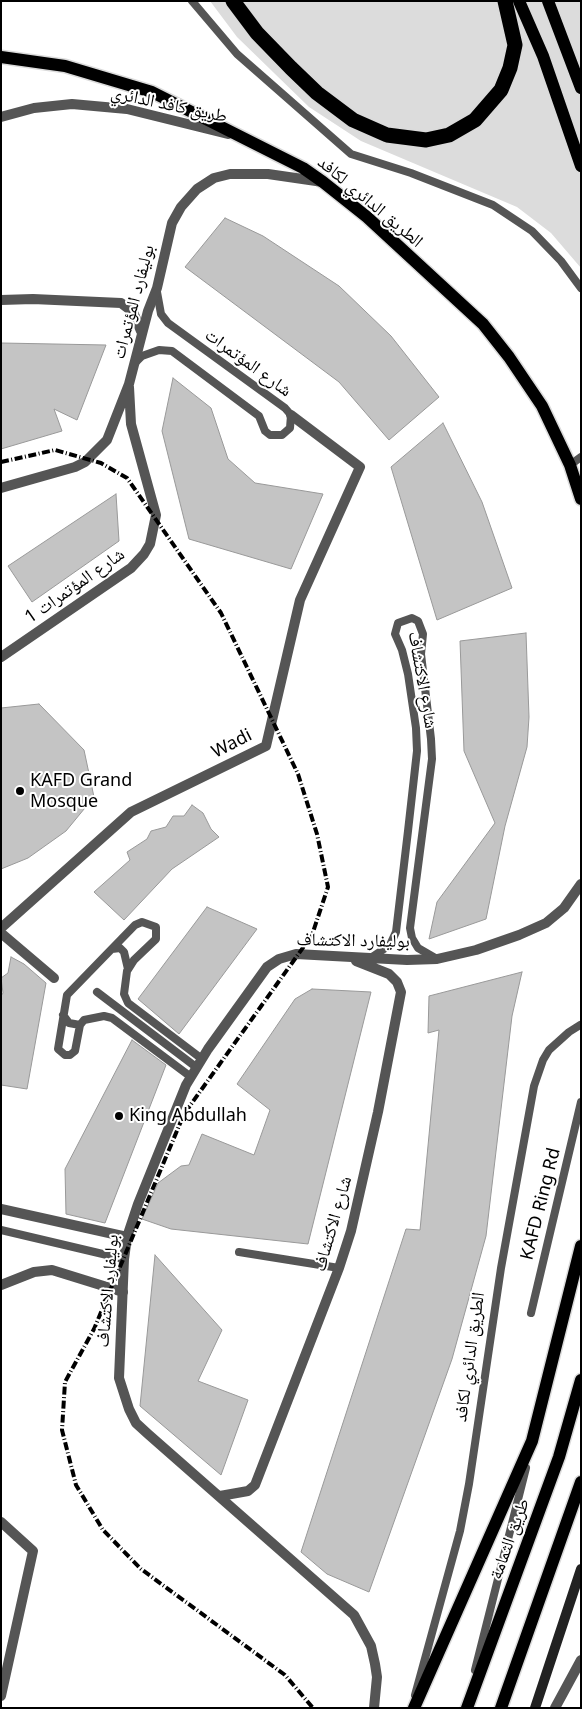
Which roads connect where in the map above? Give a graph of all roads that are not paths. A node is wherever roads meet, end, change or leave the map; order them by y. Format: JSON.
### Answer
{"nodes":[{"id":1,"x":192,"y":1,"type":"edge"},
{"id":2,"x":233,"y":1,"type":"edge"},
{"id":3,"x":504,"y":1,"type":"edge"},
{"id":4,"x":519,"y":1,"type":"edge"},
{"id":5,"x":548,"y":1,"type":"edge"},
{"id":6,"x":1,"y":57,"type":"edge"},
{"id":7,"x":581,"y":88,"type":"edge"},
{"id":8,"x":1,"y":117,"type":"edge"},
{"id":9,"x":241,"y":137,"type":"junction"},
{"id":10,"x":581,"y":166,"type":"edge"},
{"id":11,"x":323,"y":182,"type":"junction"},
{"id":12,"x":158,"y":288,"type":"junction"},
{"id":13,"x":581,"y":288,"type":"edge"},
{"id":14,"x":1,"y":300,"type":"edge"},
{"id":15,"x":140,"y":337,"type":"junction"},
{"id":16,"x":134,"y":364,"type":"junction"},
{"id":17,"x":129,"y":384,"type":"junction"},
{"id":18,"x":291,"y":415,"type":"junction"},
{"id":19,"x":581,"y":457,"type":"edge"},
{"id":20,"x":570,"y":465,"type":"junction"},
{"id":21,"x":1,"y":488,"type":"edge"},
{"id":22,"x":581,"y":499,"type":"edge"},
{"id":23,"x":1,"y":657,"type":"edge"},
{"id":24,"x":581,"y":884,"type":"edge"},
{"id":25,"x":1,"y":928,"type":"edge"},
{"id":26,"x":1,"y":933,"type":"edge"},
{"id":27,"x":112,"y":949,"type":"junction"},
{"id":28,"x":345,"y":957,"type":"junction"},
{"id":29,"x":372,"y":957,"type":"junction"},
{"id":30,"x":437,"y":958,"type":"junction"},
{"id":31,"x":128,"y":971,"type":"junction"},
{"id":32,"x":54,"y":978,"type":"dead end"},
{"id":33,"x":97,"y":992,"type":"dead end"},
{"id":34,"x":63,"y":1014,"type":"junction"},
{"id":35,"x":80,"y":1025,"type":"junction"},
{"id":36,"x":580,"y":1025,"type":"edge"},
{"id":37,"x":199,"y":1063,"type":"junction"},
{"id":38,"x":191,"y":1077,"type":"junction"},
{"id":39,"x":581,"y":1102,"type":"edge"},
{"id":40,"x":1,"y":1209,"type":"edge"},
{"id":41,"x":1,"y":1230,"type":"edge"},
{"id":42,"x":127,"y":1237,"type":"junction"},
{"id":43,"x":581,"y":1246,"type":"edge"},
{"id":44,"x":239,"y":1252,"type":"dead end"},
{"id":45,"x":124,"y":1259,"type":"junction"},
{"id":46,"x":339,"y":1268,"type":"junction"},
{"id":47,"x":1,"y":1285,"type":"edge"},
{"id":48,"x":123,"y":1292,"type":"junction"},
{"id":49,"x":531,"y":1313,"type":"dead end"},
{"id":50,"x":581,"y":1380,"type":"edge"},
{"id":51,"x":532,"y":1441,"type":"junction"},
{"id":52,"x":581,"y":1482,"type":"edge"},
{"id":53,"x":220,"y":1496,"type":"junction"},
{"id":54,"x":1,"y":1522,"type":"edge"},
{"id":55,"x":581,"y":1569,"type":"edge"},
{"id":56,"x":581,"y":1660,"type":"edge"},
{"id":57,"x":1,"y":1696,"type":"edge"},
{"id":58,"x":374,"y":1708,"type":"edge"},
{"id":59,"x":413,"y":1708,"type":"edge"},
{"id":60,"x":466,"y":1708,"type":"edge"},
{"id":61,"x":502,"y":1708,"type":"edge"},
{"id":62,"x":535,"y":1708,"type":"edge"},
{"id":63,"x":555,"y":1708,"type":"edge"}],
"edges":[{"from":1,"to":13,"type":"lane"},
{"from":2,"to":3,"type":"highway"},
{"from":4,"to":10,"type":"main road"},
{"from":5,"to":7,"type":"main road"},
{"from":6,"to":9,"type":"main road","name":"الطريق الدائري لكافد"},
{"from":8,"to":9,"type":"street","name":"طريق كافد الدائري"},
{"from":9,"to":11,"type":"main road","name":"الطريق الدائري لكافد"},
{"from":11,"to":12,"type":"street","name":"بوليفارد المؤتمرات"},
{"from":11,"to":20,"type":"main road","name":"الطريق الدائري لكافد"},
{"from":12,"to":15,"type":"street","name":"بوليفارد المؤتمرات"},
{"from":12,"to":18,"type":"lane","name":"شارع المؤتمرات"},
{"from":14,"to":15,"type":"street"},
{"from":15,"to":16,"type":"street","name":"بوليفارد المؤتمرات"},
{"from":16,"to":17,"type":"street","name":"بوليفارد المؤتمرات"},
{"from":16,"to":18,"type":"lane","name":"شارع المؤتمرات"},
{"from":17,"to":21,"type":"street","name":"بوليفارد المؤتمرات"},
{"from":17,"to":23,"type":"street","name":"شارع المؤتمرات 1"},
{"from":18,"to":25,"type":"street","name":"Wadi"},
{"from":19,"to":20,"type":"lane"},
{"from":20,"to":22,"type":"main road","name":"الطريق الدائري لكافد"},
{"from":24,"to":30,"type":"street","name":"بوليفارد الاكتشاف"},
{"from":26,"to":32,"type":"street"},
{"from":27,"to":31,"type":"lane"},
{"from":27,"to":31,"type":"lane"},
{"from":27,"to":34,"type":"lane"},
{"from":28,"to":29,"type":"street","name":"بوليفارد الاكتشاف"},
{"from":28,"to":37,"type":"street","name":"بوليفارد الاكتشاف"},
{"from":28,"to":46,"type":"street","name":"شارع الاكتشاف"},
{"from":29,"to":30,"type":"street","name":"بوليفارد الاكتشاف"},
{"from":29,"to":30,"type":"lane","name":"شارع الاكتشاف"},
{"from":31,"to":37,"type":"lane"},
{"from":33,"to":37,"type":"lane"},
{"from":34,"to":35,"type":"lane"},
{"from":34,"to":35,"type":"lane"},
{"from":35,"to":38,"type":"lane"},
{"from":36,"to":59,"type":"lane","name":"الطريق الدائري لكافد"},
{"from":37,"to":38,"type":"street","name":"بوليفارد الاكتشاف"},
{"from":38,"to":42,"type":"street","name":"بوليفارد الاكتشاف"},
{"from":39,"to":49,"type":"lane","name":"KAFD Ring Rd"},
{"from":40,"to":42,"type":"street"},
{"from":41,"to":45,"type":"lane"},
{"from":42,"to":45,"type":"street","name":"بوليفارد الاكتشاف"},
{"from":43,"to":51,"type":"main road","name":"الطريق الدائري لكافد"},
{"from":44,"to":46,"type":"lane"},
{"from":45,"to":48,"type":"street","name":"بوليفارد الاكتشاف"},
{"from":46,"to":53,"type":"street","name":"شارع الاكتشاف"},
{"from":47,"to":48,"type":"street"},
{"from":48,"to":53,"type":"street","name":"بوليفارد الاكتشاف"},
{"from":50,"to":60,"type":"main road","name":"طريق الثمامة"},
{"from":51,"to":59,"type":"main road","name":"الطريق الدائري لكافد"},
{"from":51,"to":60,"type":"lane"},
{"from":52,"to":61,"type":"main road"},
{"from":53,"to":58,"type":"street","name":"بوليفارد الاكتشاف"},
{"from":54,"to":57,"type":"street"},
{"from":55,"to":62,"type":"main road"},
{"from":56,"to":63,"type":"street"}]}
